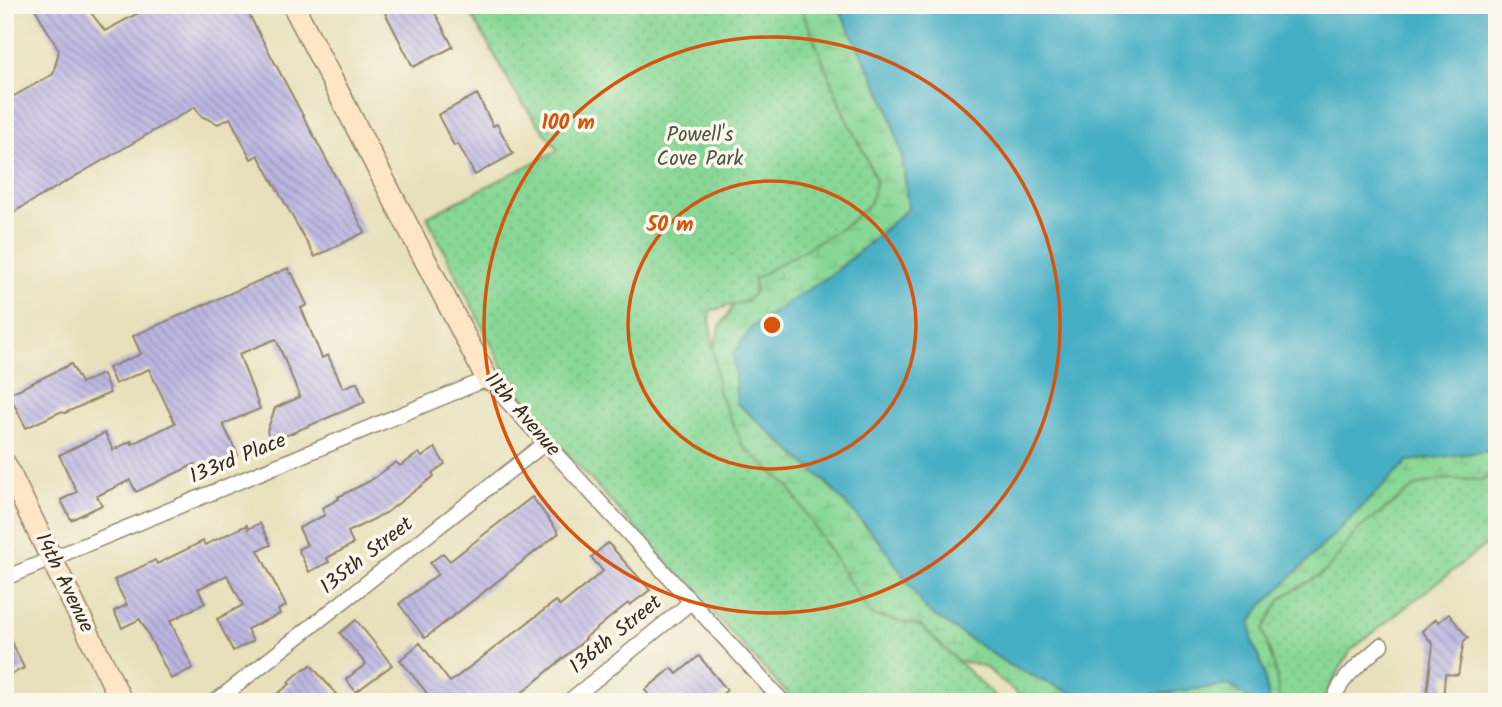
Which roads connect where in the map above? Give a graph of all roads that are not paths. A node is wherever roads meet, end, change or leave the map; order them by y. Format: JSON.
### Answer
{"nodes":[{"id":1,"x":293,"y":5,"type":"edge"},
{"id":2,"x":488,"y":379,"type":"junction"},
{"id":3,"x":545,"y":443,"type":"junction"},
{"id":4,"x":5,"y":464,"type":"edge"},
{"id":5,"x":52,"y":559,"type":"junction"},
{"id":6,"x":5,"y":578,"type":"edge"},
{"id":7,"x":691,"y":602,"type":"junction"},
{"id":8,"x":1381,"y":645,"type":"dead end"},
{"id":9,"x":122,"y":702,"type":"edge"},
{"id":10,"x":215,"y":702,"type":"edge"},
{"id":11,"x":568,"y":702,"type":"edge"},
{"id":12,"x":783,"y":702,"type":"edge"},
{"id":13,"x":1334,"y":702,"type":"edge"}],
"edges":[{"from":1,"to":2,"type":"street","name":"11th Avenue"},
{"from":2,"to":3,"type":"street","name":"11th Avenue"},
{"from":2,"to":5,"type":"street","name":"133rd Place"},
{"from":3,"to":7,"type":"street","name":"11th Avenue"},
{"from":3,"to":10,"type":"street","name":"135th Street"},
{"from":4,"to":5,"type":"street","name":"14th Avenue"},
{"from":5,"to":6,"type":"street","name":"133rd Place"},
{"from":5,"to":9,"type":"street","name":"14th Avenue"},
{"from":7,"to":11,"type":"street","name":"136th Street"},
{"from":7,"to":12,"type":"street","name":"11th Avenue"},
{"from":8,"to":13,"type":"street"}]}
